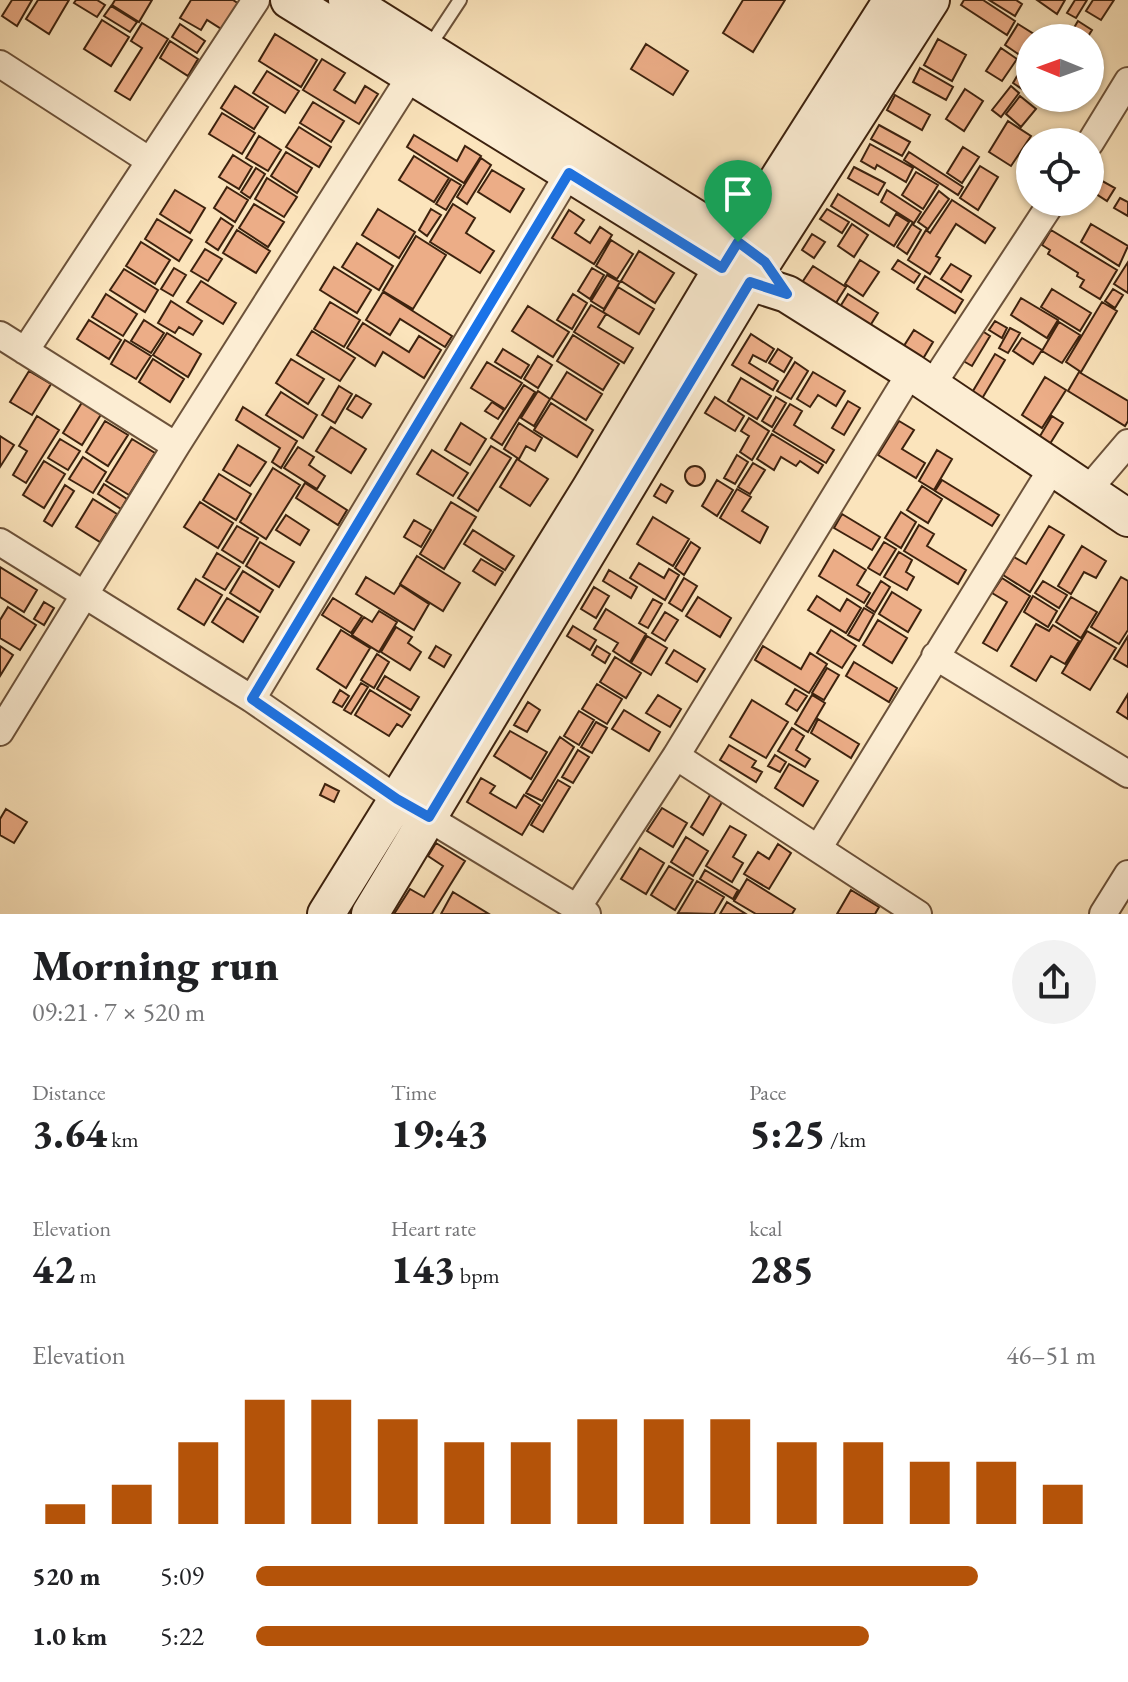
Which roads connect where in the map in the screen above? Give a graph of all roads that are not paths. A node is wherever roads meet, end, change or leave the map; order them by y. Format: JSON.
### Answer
{"nodes":[{"id":1,"x":256,"y":0,"type":"edge"},
{"id":2,"x":289,"y":0,"type":"edge"},
{"id":3,"x":347,"y":0,"type":"edge"},
{"id":4,"x":460,"y":0,"type":"edge"},
{"id":5,"x":892,"y":0,"type":"edge"},
{"id":6,"x":931,"y":0,"type":"edge"},
{"id":7,"x":419,"y":64,"type":"junction"},
{"id":8,"x":5,"y":77,"type":"edge"},
{"id":9,"x":1128,"y":81,"type":"edge"},
{"id":10,"x":1099,"y":128,"type":"edge"},
{"id":11,"x":150,"y":161,"type":"junction"},
{"id":12,"x":569,"y":173,"type":"junction"},
{"id":13,"x":1042,"y":216,"type":"edge"},
{"id":14,"x":744,"y":264,"type":"junction"},
{"id":15,"x":0,"y":335,"type":"edge"},
{"id":16,"x":25,"y":351,"type":"junction"},
{"id":17,"x":921,"y":378,"type":"junction"},
{"id":18,"x":1128,"y":443,"type":"edge"},
{"id":19,"x":176,"y":446,"type":"junction"},
{"id":20,"x":1053,"y":467,"type":"junction"},
{"id":21,"x":1087,"y":491,"type":"junction"},
{"id":22,"x":1128,"y":518,"type":"edge"},
{"id":23,"x":0,"y":542,"type":"edge"},
{"id":24,"x":85,"y":595,"type":"junction"},
{"id":25,"x":518,"y":635,"type":"junction"},
{"id":26,"x":935,"y":656,"type":"junction"},
{"id":27,"x":252,"y":699,"type":"junction"},
{"id":28,"x":0,"y":732,"type":"edge"},
{"id":29,"x":676,"y":756,"type":"junction"},
{"id":30,"x":1128,"y":774,"type":"edge"},
{"id":31,"x":397,"y":799,"type":"junction"},
{"id":32,"x":429,"y":817,"type":"junction"},
{"id":33,"x":819,"y":847,"type":"junction"},
{"id":34,"x":1128,"y":874,"type":"edge"},
{"id":35,"x":582,"y":911,"type":"edge"},
{"id":36,"x":326,"y":914,"type":"edge"},
{"id":37,"x":370,"y":914,"type":"edge"},
{"id":38,"x":918,"y":914,"type":"edge"},
{"id":39,"x":1103,"y":914,"type":"edge"}],
"edges":[{"from":1,"to":11,"type":"street"},
{"from":2,"to":7,"type":"main road"},
{"from":3,"to":7,"type":"main road"},
{"from":4,"to":7,"type":"lane"},
{"from":5,"to":14,"type":"main road"},
{"from":6,"to":14,"type":"main road"},
{"from":7,"to":12,"type":"main road"},
{"from":7,"to":14,"type":"main road"},
{"from":7,"to":19,"type":"street"},
{"from":8,"to":11,"type":"street"},
{"from":9,"to":10,"type":"street"},
{"from":11,"to":16,"type":"street"},
{"from":12,"to":14,"type":"main road"},
{"from":12,"to":27,"type":"street"},
{"from":13,"to":17,"type":"street"},
{"from":14,"to":17,"type":"main road"},
{"from":14,"to":25,"type":"main road"},
{"from":15,"to":16,"type":"street"},
{"from":16,"to":19,"type":"street"},
{"from":17,"to":20,"type":"main road"},
{"from":17,"to":29,"type":"street"},
{"from":18,"to":21,"type":"street"},
{"from":19,"to":24,"type":"street"},
{"from":20,"to":21,"type":"main road"},
{"from":20,"to":26,"type":"street"},
{"from":21,"to":22,"type":"main road"},
{"from":23,"to":24,"type":"street"},
{"from":24,"to":27,"type":"street"},
{"from":24,"to":28,"type":"street"},
{"from":25,"to":31,"type":"main road"},
{"from":25,"to":32,"type":"main road"},
{"from":26,"to":30,"type":"street"},
{"from":26,"to":33,"type":"street"},
{"from":27,"to":31,"type":"street"},
{"from":29,"to":33,"type":"street"},
{"from":29,"to":35,"type":"street"},
{"from":31,"to":32,"type":"street"},
{"from":31,"to":36,"type":"main road"},
{"from":32,"to":35,"type":"street"},
{"from":32,"to":37,"type":"main road"},
{"from":33,"to":38,"type":"street"},
{"from":34,"to":39,"type":"street"}]}
